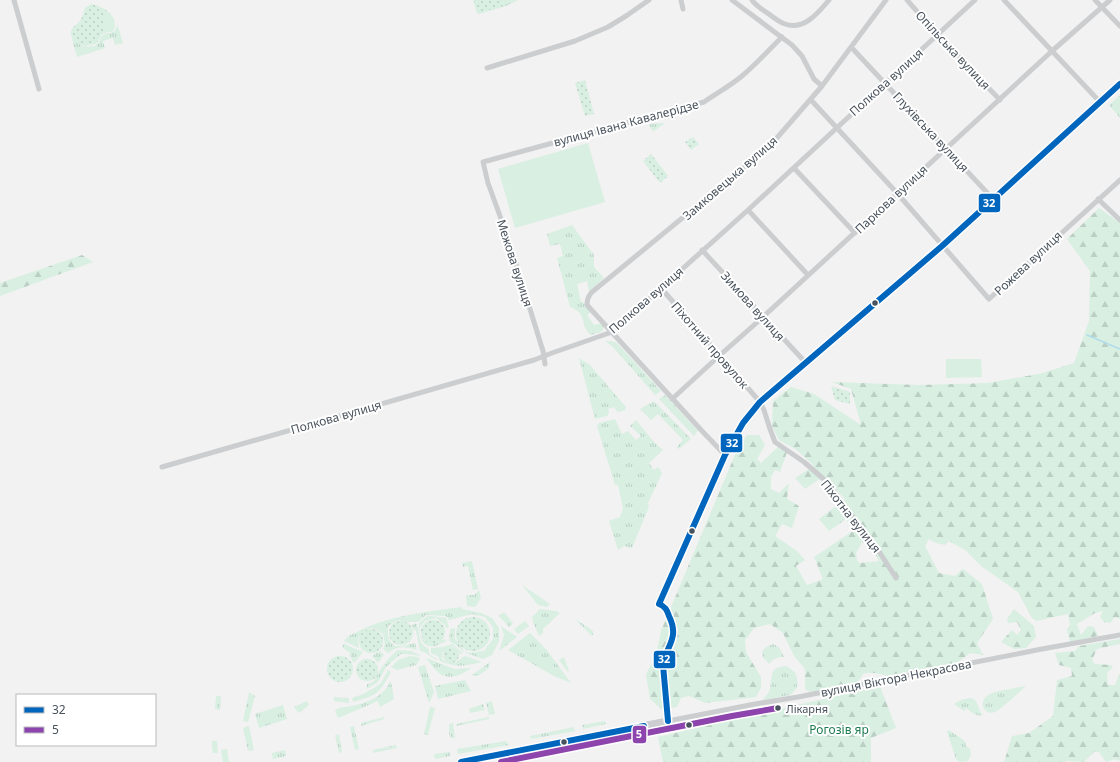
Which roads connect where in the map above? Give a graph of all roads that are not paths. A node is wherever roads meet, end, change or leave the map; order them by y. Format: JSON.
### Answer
{"nodes":[{"id":1,"x":14,"y":0,"type":"edge"},
{"id":2,"x":649,"y":0,"type":"edge"},
{"id":3,"x":681,"y":0,"type":"edge"},
{"id":4,"x":732,"y":0,"type":"edge"},
{"id":5,"x":828,"y":0,"type":"edge"},
{"id":6,"x":886,"y":0,"type":"edge"},
{"id":7,"x":907,"y":0,"type":"edge"},
{"id":8,"x":975,"y":0,"type":"edge"},
{"id":9,"x":1004,"y":0,"type":"edge"},
{"id":10,"x":1095,"y":0,"type":"edge"},
{"id":11,"x":1110,"y":0,"type":"edge"},
{"id":12,"x":752,"y":1,"type":"edge"},
{"id":13,"x":1102,"y":7,"type":"junction"},
{"id":14,"x":683,"y":9,"type":"dead end"},
{"id":15,"x":746,"y":11,"type":"junction"},
{"id":16,"x":1120,"y":26,"type":"edge"},
{"id":17,"x":938,"y":35,"type":"junction"},
{"id":18,"x":782,"y":37,"type":"junction"},
{"id":19,"x":851,"y":46,"type":"junction"},
{"id":20,"x":1052,"y":51,"type":"junction"},
{"id":21,"x":486,"y":68,"type":"dead end"},
{"id":22,"x":886,"y":83,"type":"junction"},
{"id":23,"x":1120,"y":84,"type":"edge"},
{"id":24,"x":822,"y":86,"type":"junction"},
{"id":25,"x":39,"y":89,"type":"dead end"},
{"id":26,"x":811,"y":100,"type":"junction"},
{"id":27,"x":1000,"y":100,"type":"junction"},
{"id":28,"x":1100,"y":102,"type":"junction"},
{"id":29,"x":836,"y":127,"type":"junction"},
{"id":30,"x":946,"y":148,"type":"junction"},
{"id":31,"x":483,"y":162,"type":"joint"},
{"id":32,"x":794,"y":168,"type":"junction"},
{"id":33,"x":1120,"y":180,"type":"edge"},
{"id":34,"x":897,"y":194,"type":"junction"},
{"id":35,"x":993,"y":199,"type":"junction"},
{"id":36,"x":1098,"y":199,"type":"junction"},
{"id":37,"x":748,"y":210,"type":"junction"},
{"id":38,"x":1120,"y":220,"type":"edge"},
{"id":39,"x":855,"y":233,"type":"junction"},
{"id":40,"x":942,"y":246,"type":"junction"},
{"id":41,"x":702,"y":250,"type":"junction"},
{"id":42,"x":808,"y":275,"type":"junction"},
{"id":43,"x":660,"y":288,"type":"junction"},
{"id":44,"x":763,"y":317,"type":"junction"},
{"id":45,"x":612,"y":332,"type":"junction"},
{"id":46,"x":544,"y":356,"type":"junction"},
{"id":47,"x":719,"y":356,"type":"junction"},
{"id":48,"x":805,"y":362,"type":"junction"},
{"id":49,"x":545,"y":364,"type":"dead end"},
{"id":50,"x":672,"y":399,"type":"junction"},
{"id":51,"x":760,"y":402,"type":"junction"},
{"id":52,"x":725,"y":455,"type":"junction"},
{"id":53,"x":162,"y":467,"type":"dead end"},
{"id":54,"x":896,"y":578,"type":"dead end"},
{"id":55,"x":1120,"y":635,"type":"edge"},
{"id":56,"x":668,"y":721,"type":"junction"},
{"id":57,"x":460,"y":762,"type":"edge"}],
"edges":[{"from":1,"to":25,"type":"street"},
{"from":2,"to":21,"type":"street"},
{"from":3,"to":14,"type":"street"},
{"from":4,"to":15,"type":"street"},
{"from":5,"to":12,"type":"street"},
{"from":6,"to":19,"type":"street","name":"Замковецька вулиця"},
{"from":7,"to":17,"type":"street","name":"Опільська вулиця"},
{"from":8,"to":17,"type":"street","name":"Полкова вулиця"},
{"from":9,"to":20,"type":"street"},
{"from":10,"to":13,"type":"street"},
{"from":11,"to":13,"type":"street","name":"Паркова вулиця"},
{"from":12,"to":15,"type":"street"},
{"from":13,"to":16,"type":"street"},
{"from":13,"to":20,"type":"street","name":"Паркова вулиця"},
{"from":15,"to":18,"type":"street"},
{"from":17,"to":22,"type":"street","name":"Полкова вулиця"},
{"from":17,"to":27,"type":"street","name":"Опільська вулиця"},
{"from":18,"to":24,"type":"street"},
{"from":18,"to":31,"type":"street","name":"вулиця Івана Кавалерідзе"},
{"from":19,"to":22,"type":"street","name":"Глухівська вулиця"},
{"from":19,"to":24,"type":"street","name":"Замковецька вулиця"},
{"from":20,"to":27,"type":"street","name":"Паркова вулиця"},
{"from":20,"to":28,"type":"street"},
{"from":22,"to":29,"type":"street","name":"Полкова вулиця"},
{"from":22,"to":30,"type":"street","name":"Глухівська вулиця"},
{"from":23,"to":28,"type":"main road"},
{"from":24,"to":26,"type":"street","name":"Замковецька вулиця"},
{"from":26,"to":29,"type":"street"},
{"from":26,"to":45,"type":"street","name":"Замковецька вулиця"},
{"from":27,"to":30,"type":"street","name":"Паркова вулиця"},
{"from":28,"to":35,"type":"main road"},
{"from":29,"to":32,"type":"street","name":"Полкова вулиця"},
{"from":29,"to":34,"type":"street"},
{"from":30,"to":34,"type":"street","name":"Паркова вулиця"},
{"from":30,"to":35,"type":"street","name":"Глухівська вулиця"},
{"from":31,"to":46,"type":"street","name":"Межова вулиця"},
{"from":32,"to":37,"type":"street","name":"Полкова вулиця"},
{"from":32,"to":39,"type":"street"},
{"from":33,"to":36,"type":"street","name":"Рожева вулиця"},
{"from":34,"to":39,"type":"street","name":"Паркова вулиця"},
{"from":34,"to":40,"type":"street"},
{"from":35,"to":40,"type":"main road"},
{"from":36,"to":38,"type":"street"},
{"from":36,"to":40,"type":"street","name":"Рожева вулиця"},
{"from":37,"to":41,"type":"street","name":"Полкова вулиця"},
{"from":37,"to":42,"type":"street"},
{"from":39,"to":42,"type":"street","name":"Паркова вулиця"},
{"from":40,"to":48,"type":"main road"},
{"from":41,"to":43,"type":"street","name":"Полкова вулиця"},
{"from":41,"to":44,"type":"street","name":"Зимова вулиця"},
{"from":42,"to":44,"type":"street","name":"Паркова вулиця"},
{"from":43,"to":45,"type":"street","name":"Полкова вулиця"},
{"from":43,"to":47,"type":"street","name":"Піхотний провулок"},
{"from":44,"to":47,"type":"street","name":"Паркова вулиця"},
{"from":44,"to":48,"type":"street","name":"Зимова вулиця"},
{"from":45,"to":46,"type":"street","name":"Полкова вулиця"},
{"from":45,"to":50,"type":"street"},
{"from":46,"to":49,"type":"street","name":"Межова вулиця"},
{"from":46,"to":53,"type":"street","name":"Полкова вулиця"},
{"from":47,"to":50,"type":"street","name":"Паркова вулиця"},
{"from":47,"to":51,"type":"street","name":"Піхотний провулок"},
{"from":48,"to":51,"type":"main road"},
{"from":50,"to":52,"type":"street"},
{"from":51,"to":52,"type":"main road"},
{"from":51,"to":54,"type":"street","name":"Піхотна вулиця"},
{"from":52,"to":56,"type":"main road"},
{"from":55,"to":56,"type":"street","name":"вулиця Віктора Некрасова"},
{"from":56,"to":57,"type":"main road","name":"вулиця Віктора Некрасова"}]}
